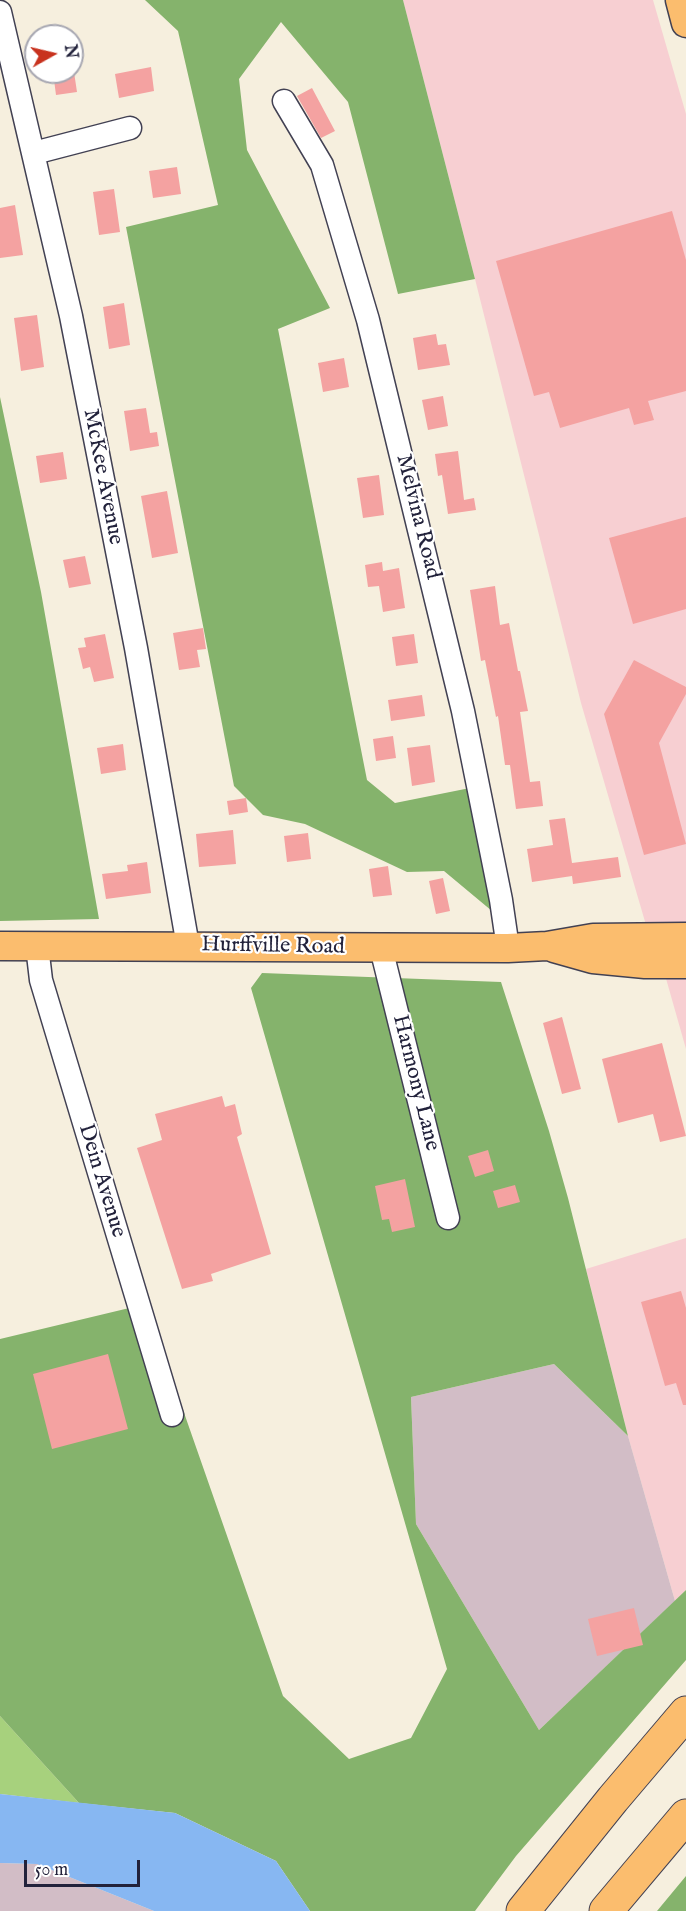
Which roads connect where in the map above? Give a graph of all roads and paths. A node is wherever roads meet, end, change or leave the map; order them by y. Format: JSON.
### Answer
{"nodes":[{"id":1,"x":680,"y":0,"type":"edge"},
{"id":2,"x":0,"y":12,"type":"edge"},
{"id":3,"x":686,"y":23,"type":"edge"},
{"id":4,"x":284,"y":100,"type":"dead end"},
{"id":5,"x":130,"y":128,"type":"dead end"},
{"id":6,"x":34,"y":153,"type":"junction"},
{"id":7,"x":686,"y":937,"type":"edge"},
{"id":8,"x":0,"y":946,"type":"edge"},
{"id":9,"x":37,"y":946,"type":"junction"},
{"id":10,"x":188,"y":946,"type":"junction"},
{"id":11,"x":547,"y":946,"type":"junction"},
{"id":12,"x":381,"y":948,"type":"junction"},
{"id":13,"x":508,"y":948,"type":"junction"},
{"id":14,"x":686,"y":964,"type":"edge"},
{"id":15,"x":448,"y":1218,"type":"dead end"},
{"id":16,"x":172,"y":1415,"type":"dead end"},
{"id":17,"x":686,"y":1713,"type":"edge"},
{"id":18,"x":686,"y":1816,"type":"edge"},
{"id":19,"x":523,"y":1911,"type":"edge"},
{"id":20,"x":606,"y":1911,"type":"edge"}],
"edges":[{"from":1,"to":3,"type":"main road"},
{"from":2,"to":6,"type":"street","name":"McKee Avenue"},
{"from":4,"to":13,"type":"street","name":"Melvina Road"},
{"from":5,"to":6,"type":"street"},
{"from":6,"to":10,"type":"street","name":"McKee Avenue"},
{"from":7,"to":11,"type":"main road","name":"Hurffville Road"},
{"from":8,"to":9,"type":"main road","name":"Hurffville Road"},
{"from":9,"to":10,"type":"main road","name":"Hurffville Road"},
{"from":9,"to":16,"type":"street","name":"Dein Avenue"},
{"from":10,"to":12,"type":"main road","name":"Hurffville Road"},
{"from":11,"to":13,"type":"main road","name":"Hurffville Road"},
{"from":11,"to":14,"type":"main road","name":"Hurffville Road"},
{"from":12,"to":13,"type":"main road","name":"Hurffville Road"},
{"from":12,"to":15,"type":"street","name":"Harmony Lane"},
{"from":17,"to":19,"type":"highway"},
{"from":18,"to":20,"type":"highway"}]}
